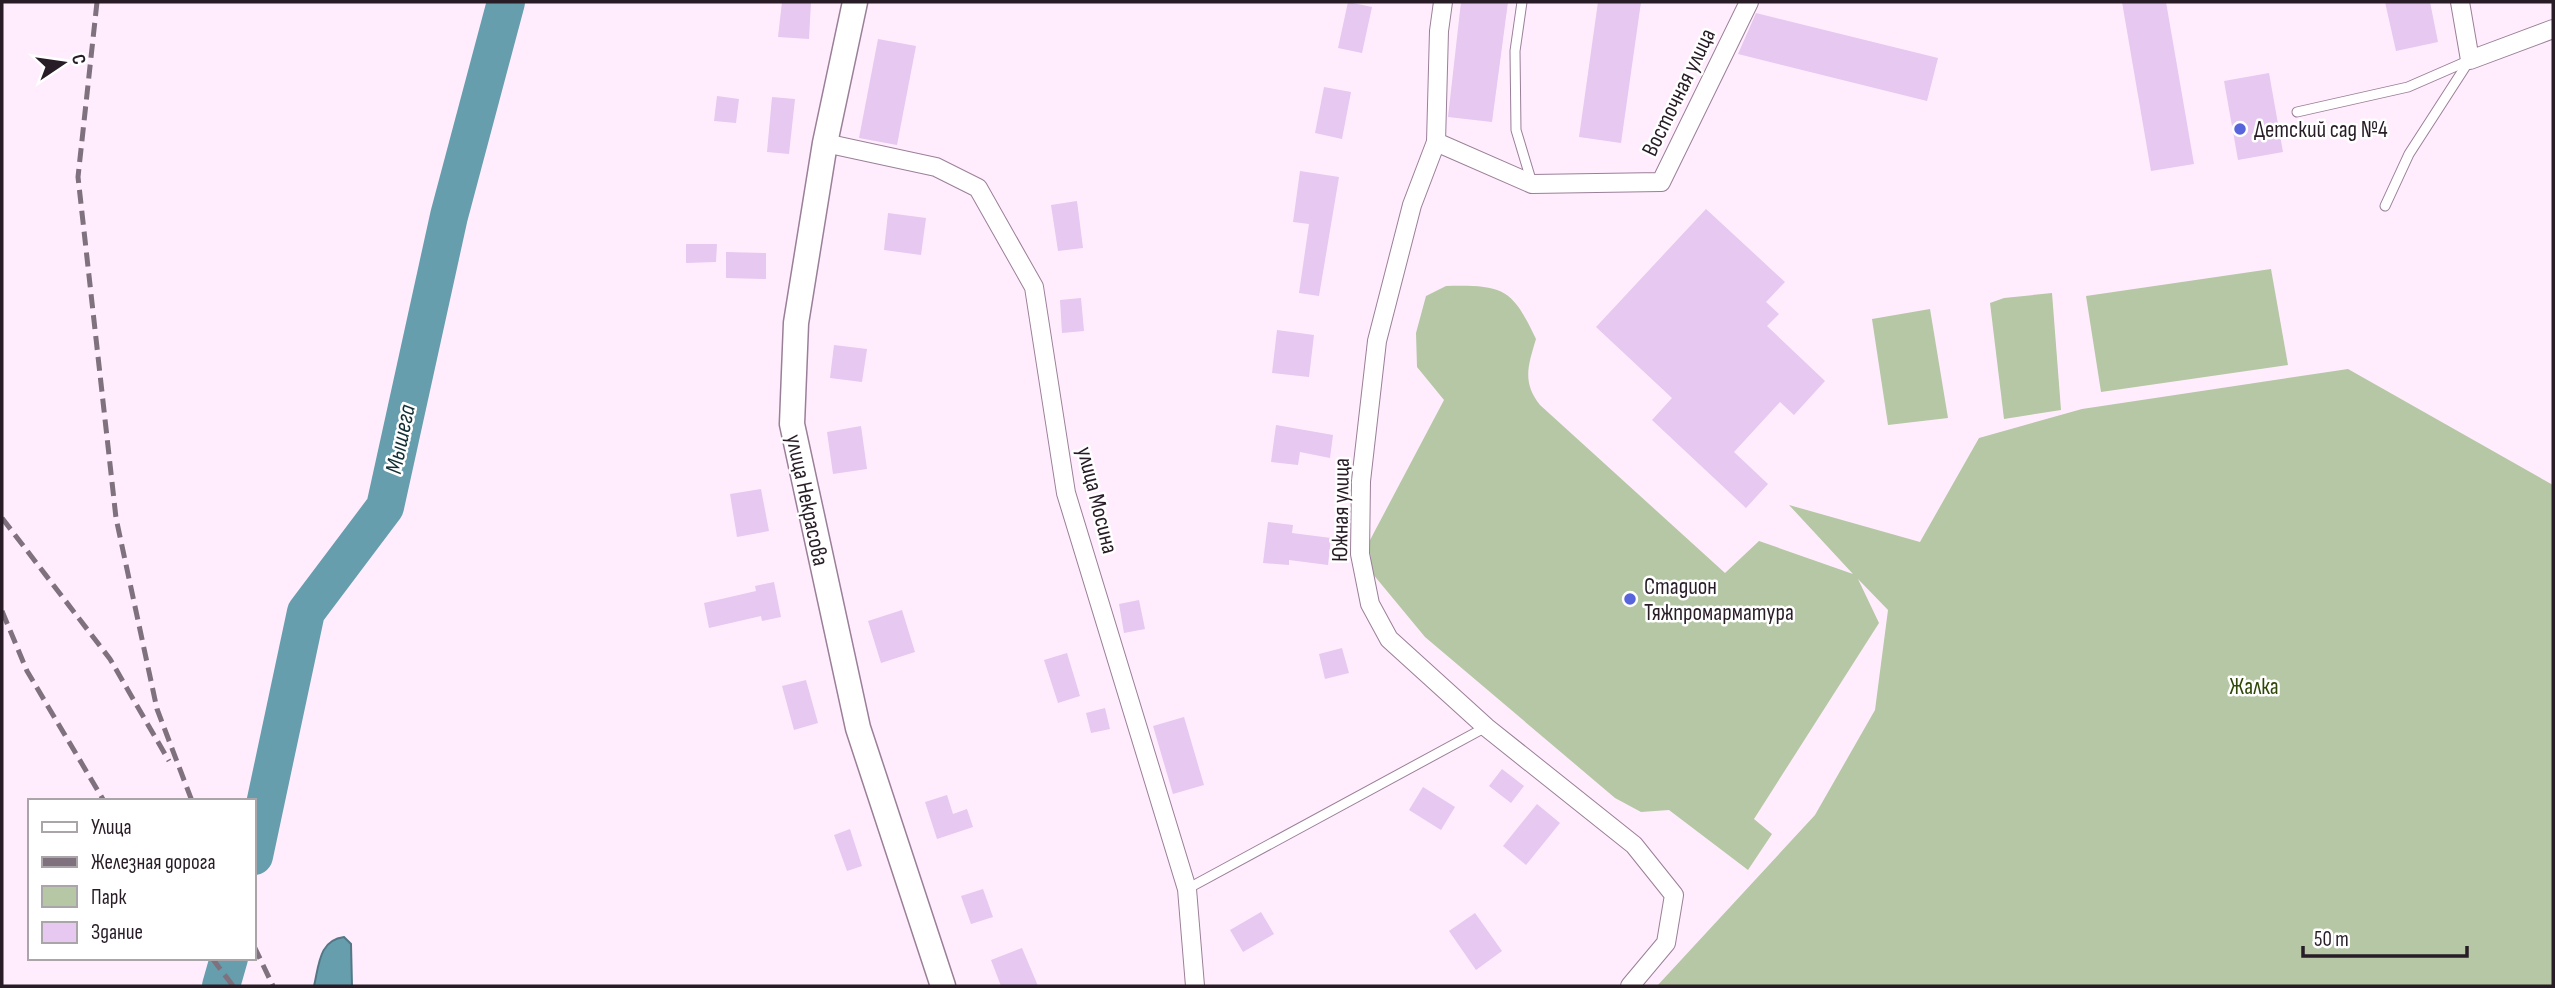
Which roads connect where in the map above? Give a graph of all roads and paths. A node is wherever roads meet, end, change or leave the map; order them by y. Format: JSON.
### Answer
{"nodes":[{"id":1,"x":855,"y":2,"type":"edge"},
{"id":2,"x":1443,"y":2,"type":"edge"},
{"id":3,"x":1522,"y":2,"type":"edge"},
{"id":4,"x":1749,"y":2,"type":"edge"},
{"id":5,"x":2460,"y":2,"type":"edge"},
{"id":6,"x":2553,"y":29,"type":"edge"},
{"id":7,"x":2470,"y":60,"type":"junction"},
{"id":8,"x":2297,"y":112,"type":"dead end"},
{"id":9,"x":1436,"y":142,"type":"junction"},
{"id":10,"x":825,"y":143,"type":"junction"},
{"id":11,"x":1532,"y":184,"type":"junction"},
{"id":12,"x":2385,"y":206,"type":"dead end"},
{"id":13,"x":1486,"y":727,"type":"junction"},
{"id":14,"x":1186,"y":889,"type":"junction"},
{"id":15,"x":943,"y":986,"type":"edge"},
{"id":16,"x":1195,"y":986,"type":"edge"},
{"id":17,"x":1630,"y":986,"type":"edge"}],
"edges":[{"from":1,"to":10,"type":"main road","name":"улица Некрасова"},
{"from":2,"to":9,"type":"street","name":"Южная улица"},
{"from":3,"to":11,"type":"lane"},
{"from":4,"to":11,"type":"street","name":"Восточная улица"},
{"from":5,"to":7,"type":"street"},
{"from":6,"to":7,"type":"street"},
{"from":7,"to":8,"type":"lane"},
{"from":7,"to":12,"type":"lane"},
{"from":9,"to":11,"type":"street","name":"Восточная улица"},
{"from":9,"to":13,"type":"street","name":"Южная улица"},
{"from":10,"to":14,"type":"street","name":"улица Мосина"},
{"from":10,"to":15,"type":"main road","name":"улица Некрасова"},
{"from":13,"to":14,"type":"lane"},
{"from":13,"to":17,"type":"street","name":"Южная улица"},
{"from":14,"to":16,"type":"street","name":"улица Мосина"}]}
